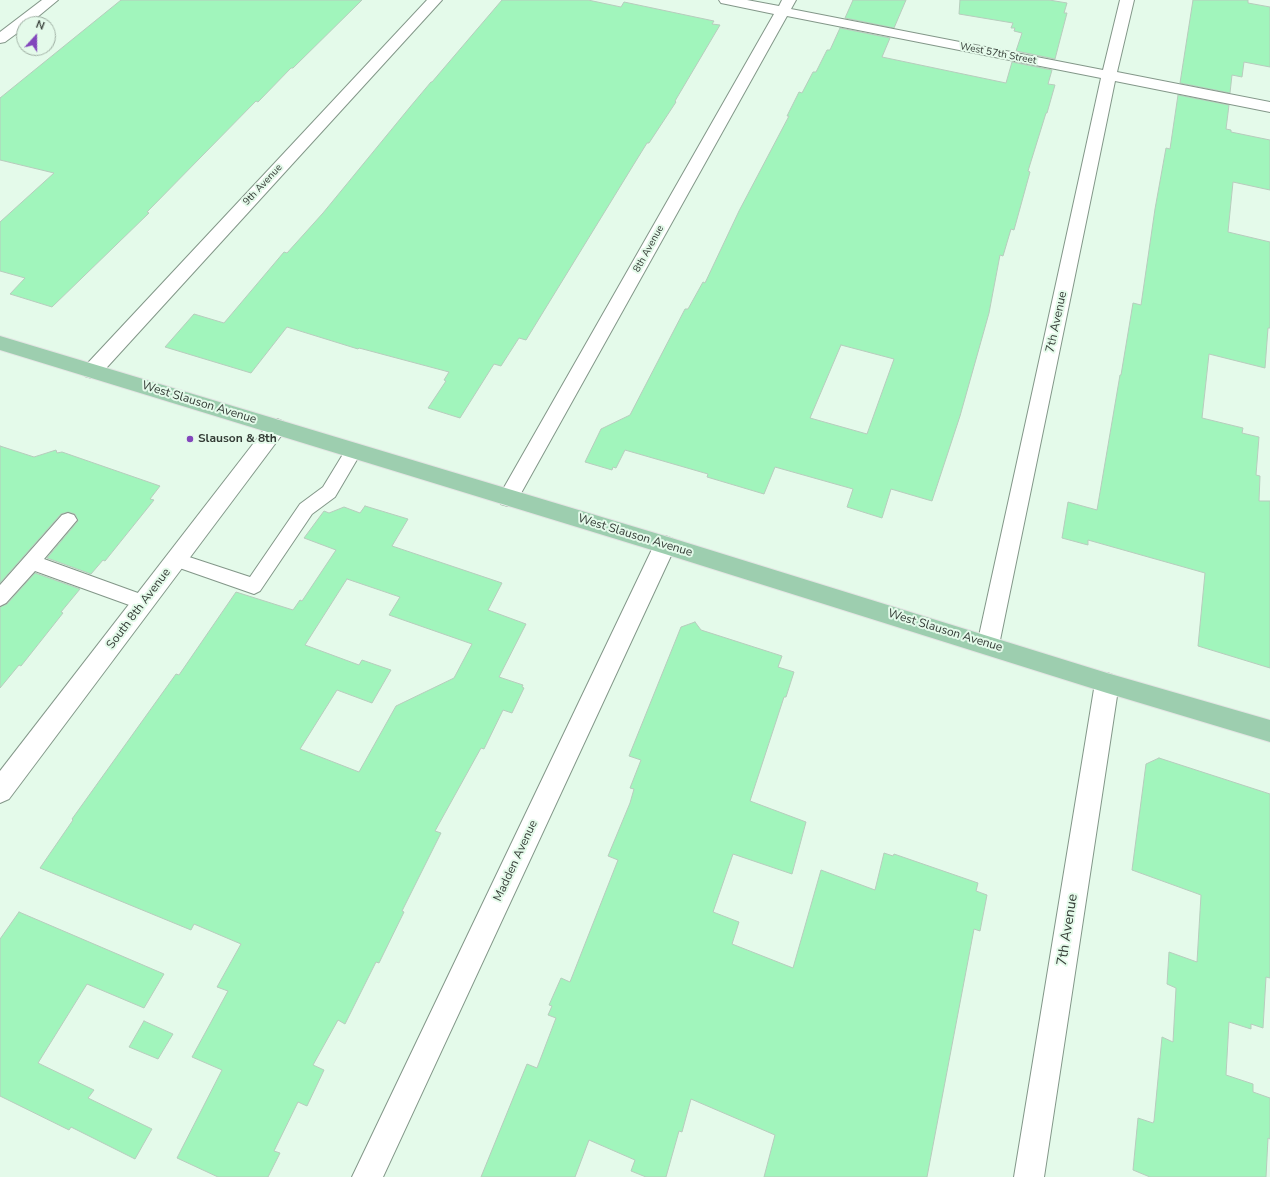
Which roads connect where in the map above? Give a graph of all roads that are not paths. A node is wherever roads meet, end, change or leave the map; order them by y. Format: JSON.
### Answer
{"nodes":[{"id":1,"x":51,"y":0,"type":"edge"},
{"id":2,"x":434,"y":0,"type":"edge"},
{"id":3,"x":726,"y":0,"type":"edge"},
{"id":4,"x":1127,"y":0,"type":"edge"},
{"id":5,"x":786,"y":6,"type":"edge"},
{"id":6,"x":0,"y":39,"type":"edge"},
{"id":7,"x":1109,"y":76,"type":"junction"},
{"id":8,"x":1270,"y":107,"type":"edge"},
{"id":9,"x":0,"y":343,"type":"edge"},
{"id":10,"x":92,"y":371,"type":"junction"},
{"id":11,"x":277,"y":427,"type":"junction"},
{"id":12,"x":354,"y":451,"type":"junction"},
{"id":13,"x":508,"y":498,"type":"junction"},
{"id":14,"x":68,"y":520,"type":"dead end"},
{"id":15,"x":665,"y":545,"type":"junction"},
{"id":16,"x":176,"y":560,"type":"junction"},
{"id":17,"x":31,"y":562,"type":"junction"},
{"id":18,"x":0,"y":598,"type":"edge"},
{"id":19,"x":143,"y":602,"type":"junction"},
{"id":20,"x":988,"y":645,"type":"junction"},
{"id":21,"x":1107,"y":682,"type":"junction"},
{"id":22,"x":1270,"y":731,"type":"edge"},
{"id":23,"x":0,"y":791,"type":"edge"},
{"id":24,"x":367,"y":1177,"type":"edge"},
{"id":25,"x":1029,"y":1177,"type":"edge"}],
"edges":[{"from":1,"to":6,"type":"street"},
{"from":2,"to":10,"type":"street","name":"9th Avenue"},
{"from":3,"to":5,"type":"street","name":"West 57th Street"},
{"from":4,"to":7,"type":"street","name":"7th Avenue"},
{"from":5,"to":7,"type":"street","name":"West 57th Street"},
{"from":5,"to":13,"type":"street","name":"8th Avenue"},
{"from":7,"to":8,"type":"street","name":"West 57th Street"},
{"from":7,"to":20,"type":"street","name":"7th Avenue"},
{"from":9,"to":10,"type":"main road","name":"West Slauson Avenue"},
{"from":10,"to":11,"type":"main road","name":"West Slauson Avenue"},
{"from":11,"to":12,"type":"main road","name":"West Slauson Avenue"},
{"from":11,"to":16,"type":"street","name":"South 8th Avenue"},
{"from":12,"to":13,"type":"main road","name":"West Slauson Avenue"},
{"from":12,"to":16,"type":"lane"},
{"from":13,"to":15,"type":"main road","name":"West Slauson Avenue"},
{"from":14,"to":17,"type":"lane"},
{"from":15,"to":20,"type":"main road","name":"West Slauson Avenue"},
{"from":15,"to":24,"type":"street","name":"Madden Avenue"},
{"from":16,"to":19,"type":"street","name":"South 8th Avenue"},
{"from":17,"to":18,"type":"lane"},
{"from":17,"to":19,"type":"lane"},
{"from":19,"to":23,"type":"street","name":"South 8th Avenue"},
{"from":20,"to":21,"type":"main road","name":"West Slauson Avenue"},
{"from":21,"to":22,"type":"main road","name":"West Slauson Avenue"},
{"from":21,"to":25,"type":"street","name":"7th Avenue"}]}
